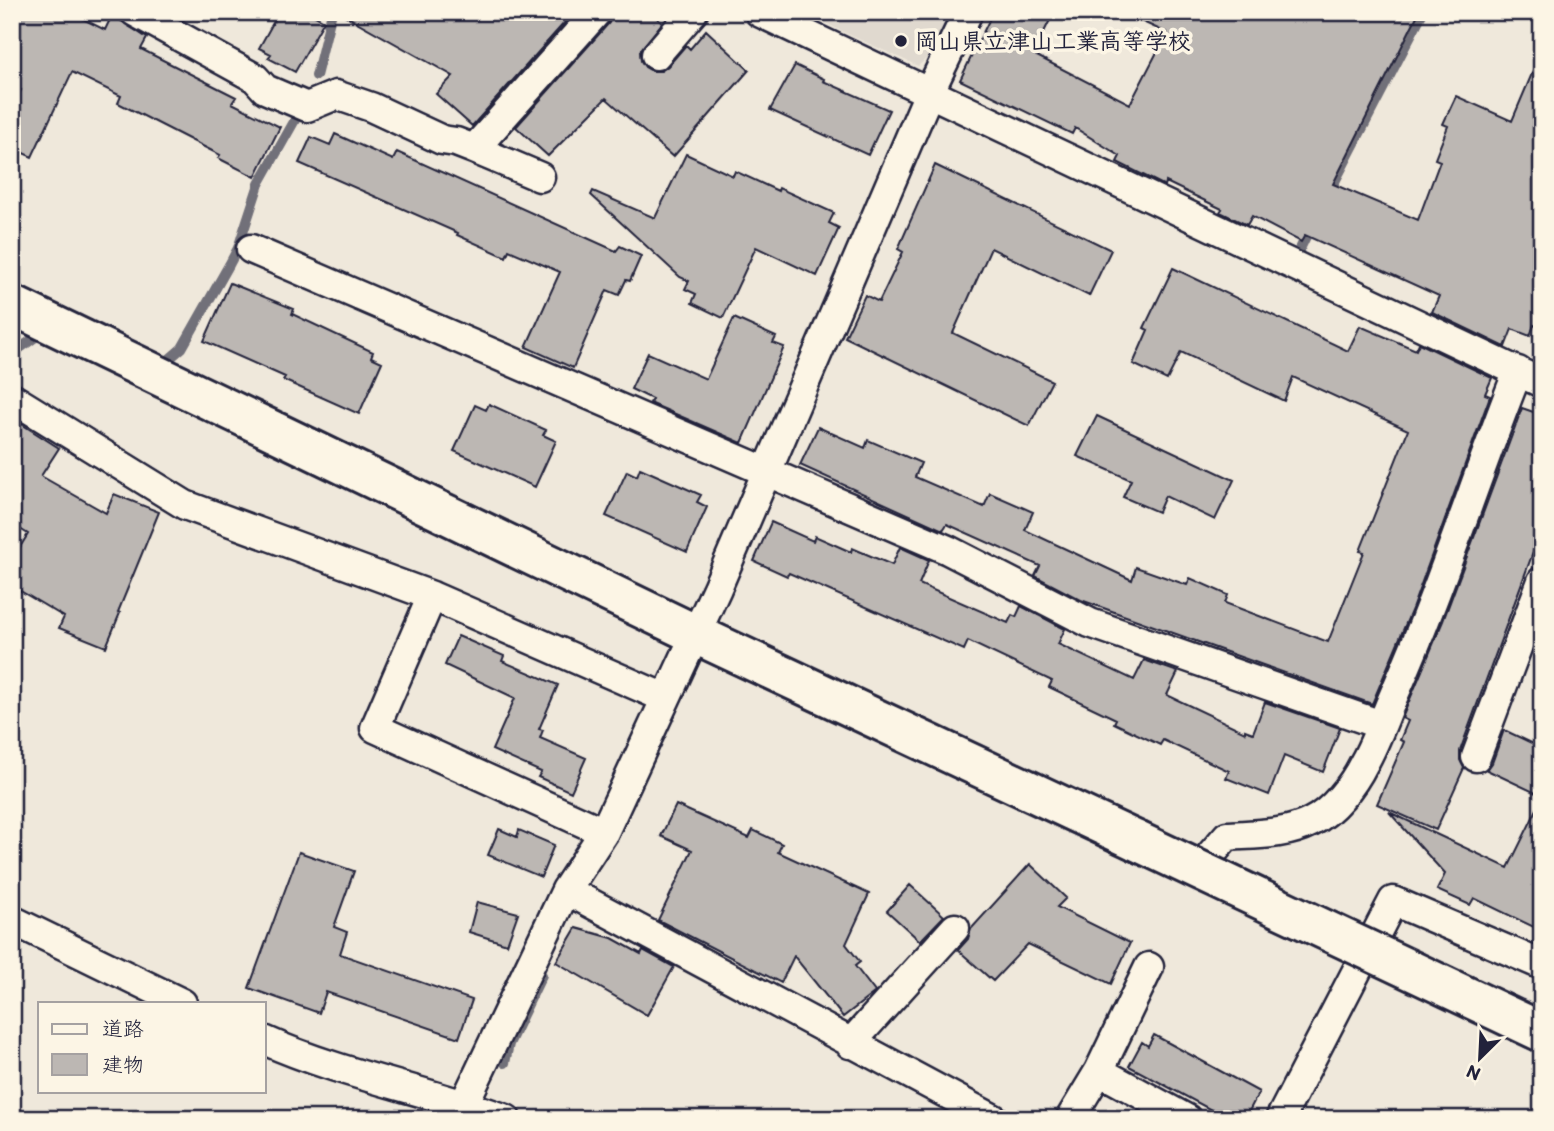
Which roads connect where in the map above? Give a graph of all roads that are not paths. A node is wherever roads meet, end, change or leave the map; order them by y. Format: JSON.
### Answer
{"nodes":[{"id":1,"x":135,"y":12,"type":"edge"},
{"id":2,"x":597,"y":12,"type":"edge"},
{"id":3,"x":692,"y":12,"type":"edge"},
{"id":4,"x":760,"y":12,"type":"edge"},
{"id":5,"x":968,"y":12,"type":"edge"},
{"id":6,"x":656,"y":55,"type":"dead end"},
{"id":7,"x":929,"y":93,"type":"junction"},
{"id":8,"x":474,"y":149,"type":"junction"},
{"id":9,"x":540,"y":177,"type":"dead end"},
{"id":10,"x":251,"y":249,"type":"dead end"},
{"id":11,"x":12,"y":305,"type":"edge"},
{"id":12,"x":1530,"y":377,"type":"edge"},
{"id":13,"x":12,"y":398,"type":"edge"},
{"id":14,"x":766,"y":471,"type":"junction"},
{"id":15,"x":1542,"y":581,"type":"edge"},
{"id":16,"x":432,"y":596,"type":"junction"},
{"id":17,"x":695,"y":634,"type":"junction"},
{"id":18,"x":665,"y":698,"type":"junction"},
{"id":19,"x":1381,"y":725,"type":"junction"},
{"id":20,"x":1476,"y":757,"type":"dead end"},
{"id":21,"x":604,"y":832,"type":"junction"},
{"id":22,"x":1207,"y":859,"type":"dead end"},
{"id":23,"x":566,"y":890,"type":"junction"},
{"id":24,"x":12,"y":920,"type":"edge"},
{"id":25,"x":955,"y":928,"type":"dead end"},
{"id":26,"x":1542,"y":965,"type":"edge"},
{"id":27,"x":1149,"y":967,"type":"dead end"},
{"id":28,"x":180,"y":1002,"type":"edge"},
{"id":29,"x":1542,"y":1032,"type":"edge"},
{"id":30,"x":266,"y":1041,"type":"edge"},
{"id":31,"x":850,"y":1044,"type":"junction"},
{"id":32,"x":1098,"y":1070,"type":"junction"},
{"id":33,"x":464,"y":1104,"type":"junction"},
{"id":34,"x":506,"y":1119,"type":"edge"},
{"id":35,"x":994,"y":1119,"type":"edge"},
{"id":36,"x":1070,"y":1119,"type":"edge"},
{"id":37,"x":1187,"y":1119,"type":"edge"},
{"id":38,"x":1280,"y":1119,"type":"edge"}],
"edges":[{"from":1,"to":8,"type":"street"},
{"from":2,"to":8,"type":"street"},
{"from":3,"to":6,"type":"street"},
{"from":4,"to":7,"type":"street"},
{"from":5,"to":7,"type":"street"},
{"from":7,"to":12,"type":"street"},
{"from":7,"to":14,"type":"street"},
{"from":8,"to":9,"type":"street"},
{"from":10,"to":14,"type":"street"},
{"from":11,"to":17,"type":"street"},
{"from":12,"to":19,"type":"street"},
{"from":13,"to":16,"type":"street"},
{"from":14,"to":17,"type":"street"},
{"from":14,"to":19,"type":"street"},
{"from":15,"to":20,"type":"street"},
{"from":16,"to":18,"type":"street"},
{"from":16,"to":21,"type":"street"},
{"from":17,"to":18,"type":"street"},
{"from":17,"to":29,"type":"street","bridge":true},
{"from":18,"to":21,"type":"street"},
{"from":19,"to":22,"type":"street"},
{"from":21,"to":23,"type":"street"},
{"from":23,"to":31,"type":"street"},
{"from":23,"to":33,"type":"street"},
{"from":24,"to":28,"type":"street"},
{"from":25,"to":31,"type":"street"},
{"from":26,"to":38,"type":"street"},
{"from":27,"to":32,"type":"street"},
{"from":30,"to":33,"type":"street"},
{"from":31,"to":35,"type":"street"},
{"from":32,"to":36,"type":"street"},
{"from":32,"to":37,"type":"street"},
{"from":33,"to":34,"type":"street"}]}
